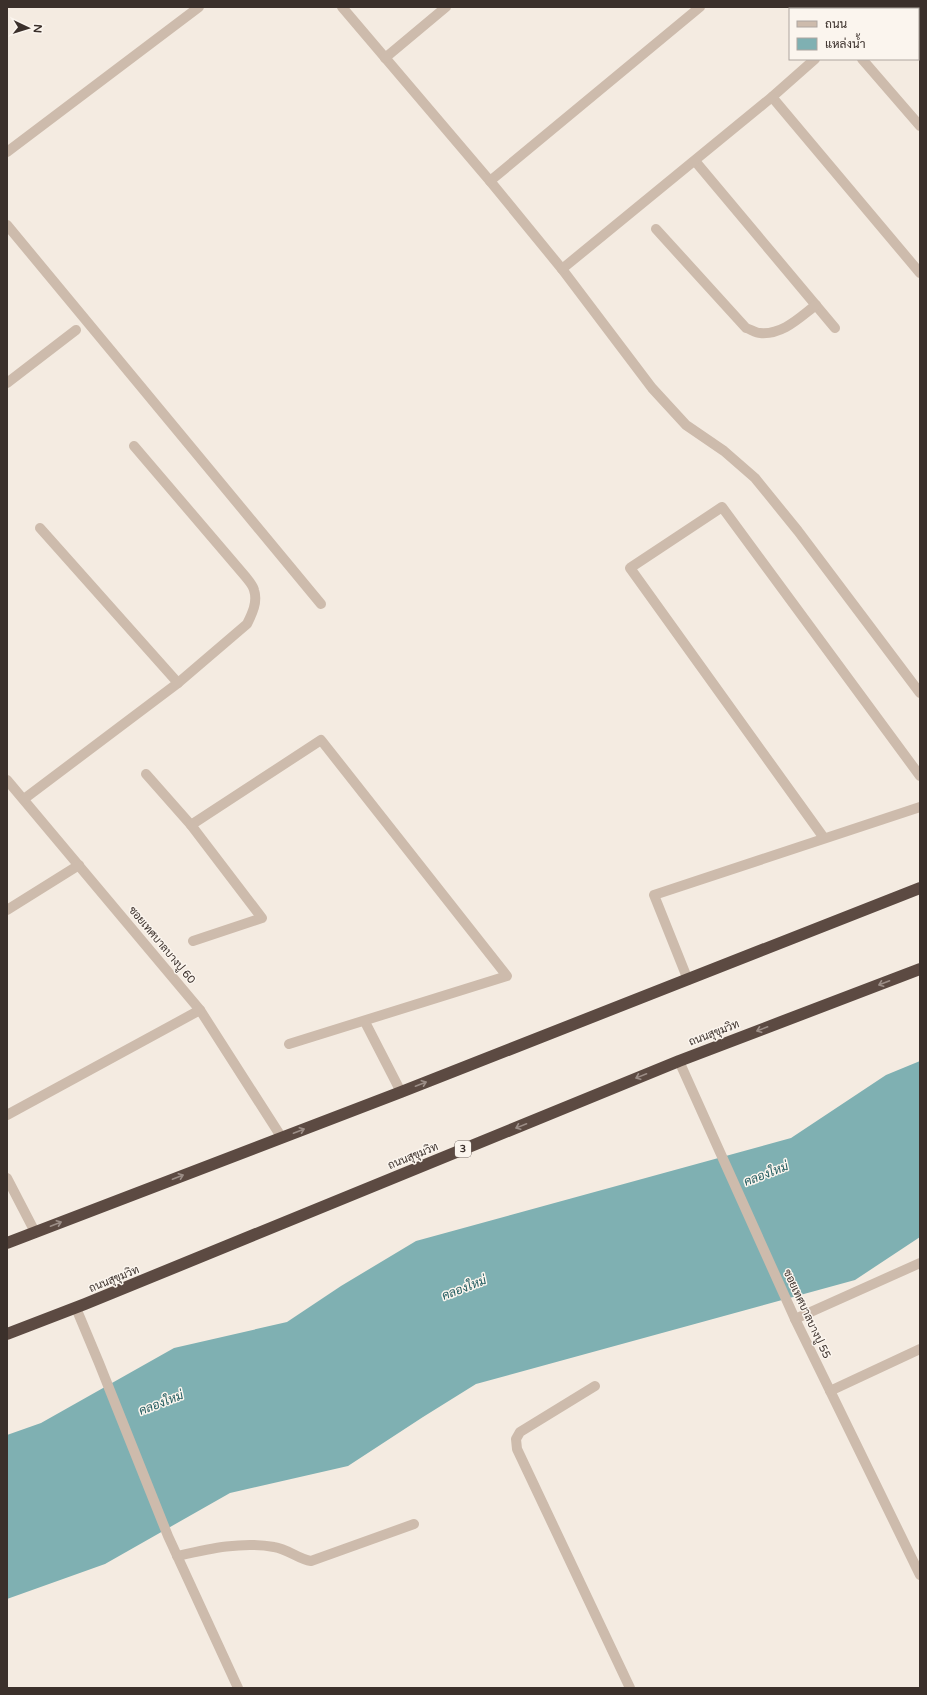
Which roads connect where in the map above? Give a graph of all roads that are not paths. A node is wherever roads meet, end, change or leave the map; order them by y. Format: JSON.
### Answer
{"nodes":[{"id":1,"x":199,"y":7,"type":"edge"},
{"id":2,"x":342,"y":7,"type":"edge"},
{"id":3,"x":446,"y":7,"type":"edge"},
{"id":4,"x":700,"y":7,"type":"edge"},
{"id":5,"x":385,"y":58,"type":"junction"},
{"id":6,"x":814,"y":60,"type":"edge"},
{"id":7,"x":863,"y":60,"type":"edge"},
{"id":8,"x":772,"y":97,"type":"junction"},
{"id":9,"x":920,"y":126,"type":"edge"},
{"id":10,"x":7,"y":152,"type":"edge"},
{"id":11,"x":695,"y":161,"type":"junction"},
{"id":12,"x":490,"y":181,"type":"junction"},
{"id":13,"x":7,"y":225,"type":"edge"},
{"id":14,"x":656,"y":229,"type":"dead end"},
{"id":15,"x":562,"y":269,"type":"junction"},
{"id":16,"x":920,"y":273,"type":"edge"},
{"id":17,"x":816,"y":305,"type":"junction"},
{"id":18,"x":835,"y":328,"type":"dead end"},
{"id":19,"x":76,"y":330,"type":"dead end"},
{"id":20,"x":7,"y":383,"type":"edge"},
{"id":21,"x":134,"y":446,"type":"dead end"},
{"id":22,"x":40,"y":528,"type":"dead end"},
{"id":23,"x":321,"y":604,"type":"dead end"},
{"id":24,"x":178,"y":683,"type":"junction"},
{"id":25,"x":920,"y":693,"type":"edge"},
{"id":26,"x":146,"y":774,"type":"dead end"},
{"id":27,"x":920,"y":776,"type":"edge"},
{"id":28,"x":8,"y":784,"type":"edge"},
{"id":29,"x":24,"y":799,"type":"junction"},
{"id":30,"x":920,"y":807,"type":"edge"},
{"id":31,"x":191,"y":825,"type":"junction"},
{"id":32,"x":824,"y":838,"type":"junction"},
{"id":33,"x":80,"y":865,"type":"junction"},
{"id":34,"x":920,"y":888,"type":"edge"},
{"id":35,"x":7,"y":910,"type":"edge"},
{"id":36,"x":193,"y":941,"type":"dead end"},
{"id":37,"x":920,"y":969,"type":"edge"},
{"id":38,"x":688,"y":980,"type":"junction"},
{"id":39,"x":200,"y":1010,"type":"junction"},
{"id":40,"x":365,"y":1022,"type":"junction"},
{"id":41,"x":289,"y":1044,"type":"dead end"},
{"id":42,"x":679,"y":1061,"type":"junction"},
{"id":43,"x":401,"y":1092,"type":"junction"},
{"id":44,"x":7,"y":1115,"type":"edge"},
{"id":45,"x":282,"y":1138,"type":"junction"},
{"id":46,"x":7,"y":1178,"type":"edge"},
{"id":47,"x":35,"y":1232,"type":"junction"},
{"id":48,"x":7,"y":1243,"type":"edge"},
{"id":49,"x":920,"y":1263,"type":"edge"},
{"id":50,"x":76,"y":1308,"type":"junction"},
{"id":51,"x":793,"y":1315,"type":"junction"},
{"id":52,"x":7,"y":1334,"type":"edge"},
{"id":53,"x":920,"y":1349,"type":"edge"},
{"id":54,"x":595,"y":1386,"type":"dead end"},
{"id":55,"x":830,"y":1391,"type":"junction"},
{"id":56,"x":414,"y":1524,"type":"dead end"},
{"id":57,"x":177,"y":1556,"type":"junction"},
{"id":58,"x":920,"y":1575,"type":"edge"},
{"id":59,"x":238,"y":1688,"type":"edge"},
{"id":60,"x":630,"y":1688,"type":"edge"}],
"edges":[{"from":1,"to":10,"type":"street"},
{"from":2,"to":5,"type":"street"},
{"from":3,"to":5,"type":"street"},
{"from":4,"to":12,"type":"street"},
{"from":5,"to":12,"type":"street"},
{"from":6,"to":8,"type":"street"},
{"from":7,"to":9,"type":"street"},
{"from":8,"to":11,"type":"street"},
{"from":8,"to":16,"type":"street"},
{"from":11,"to":15,"type":"street"},
{"from":11,"to":17,"type":"street"},
{"from":12,"to":15,"type":"street"},
{"from":13,"to":23,"type":"street"},
{"from":14,"to":17,"type":"street"},
{"from":15,"to":25,"type":"street"},
{"from":17,"to":18,"type":"street"},
{"from":19,"to":20,"type":"street"},
{"from":21,"to":24,"type":"street"},
{"from":22,"to":24,"type":"street"},
{"from":24,"to":29,"type":"street"},
{"from":26,"to":31,"type":"street"},
{"from":27,"to":32,"type":"street"},
{"from":28,"to":29,"type":"street","name":"ซอยเทศบาลบางปู 60"},
{"from":29,"to":33,"type":"street","name":"ซอยเทศบาลบางปู 60"},
{"from":30,"to":32,"type":"street"},
{"from":31,"to":36,"type":"street"},
{"from":31,"to":40,"type":"street"},
{"from":32,"to":38,"type":"street"},
{"from":33,"to":35,"type":"street"},
{"from":33,"to":39,"type":"street","name":"ซอยเทศบาลบางปู 60"},
{"from":34,"to":38,"type":"highway"},
{"from":37,"to":42,"type":"highway","name":"ถนนสุขุมวิท","number":"3","one_way":true},
{"from":43,"to":38,"type":"highway","one_way":true},
{"from":39,"to":44,"type":"street"},
{"from":39,"to":45,"type":"street","name":"ซอยเทศบาลบางปู 60"},
{"from":40,"to":41,"type":"street"},
{"from":40,"to":43,"type":"street"},
{"from":42,"to":50,"type":"highway","name":"ถนนสุขุมวิท","number":"3","one_way":true},
{"from":42,"to":51,"type":"street","name":"ซอยเทศบาลบางปู 55"},
{"from":45,"to":43,"type":"highway","one_way":true},
{"from":47,"to":45,"type":"highway","one_way":true},
{"from":46,"to":47,"type":"street"},
{"from":47,"to":48,"type":"highway"},
{"from":49,"to":51,"type":"street"},
{"from":50,"to":52,"type":"highway","name":"ถนนสุขุมวิท","number":"3"},
{"from":50,"to":57,"type":"street"},
{"from":51,"to":55,"type":"street","name":"ซอยเทศบาลบางปู 55"},
{"from":53,"to":55,"type":"street"},
{"from":54,"to":60,"type":"street"},
{"from":55,"to":58,"type":"street","name":"ซอยเทศบาลบางปู 55"},
{"from":56,"to":57,"type":"street"},
{"from":57,"to":59,"type":"street"}]}
